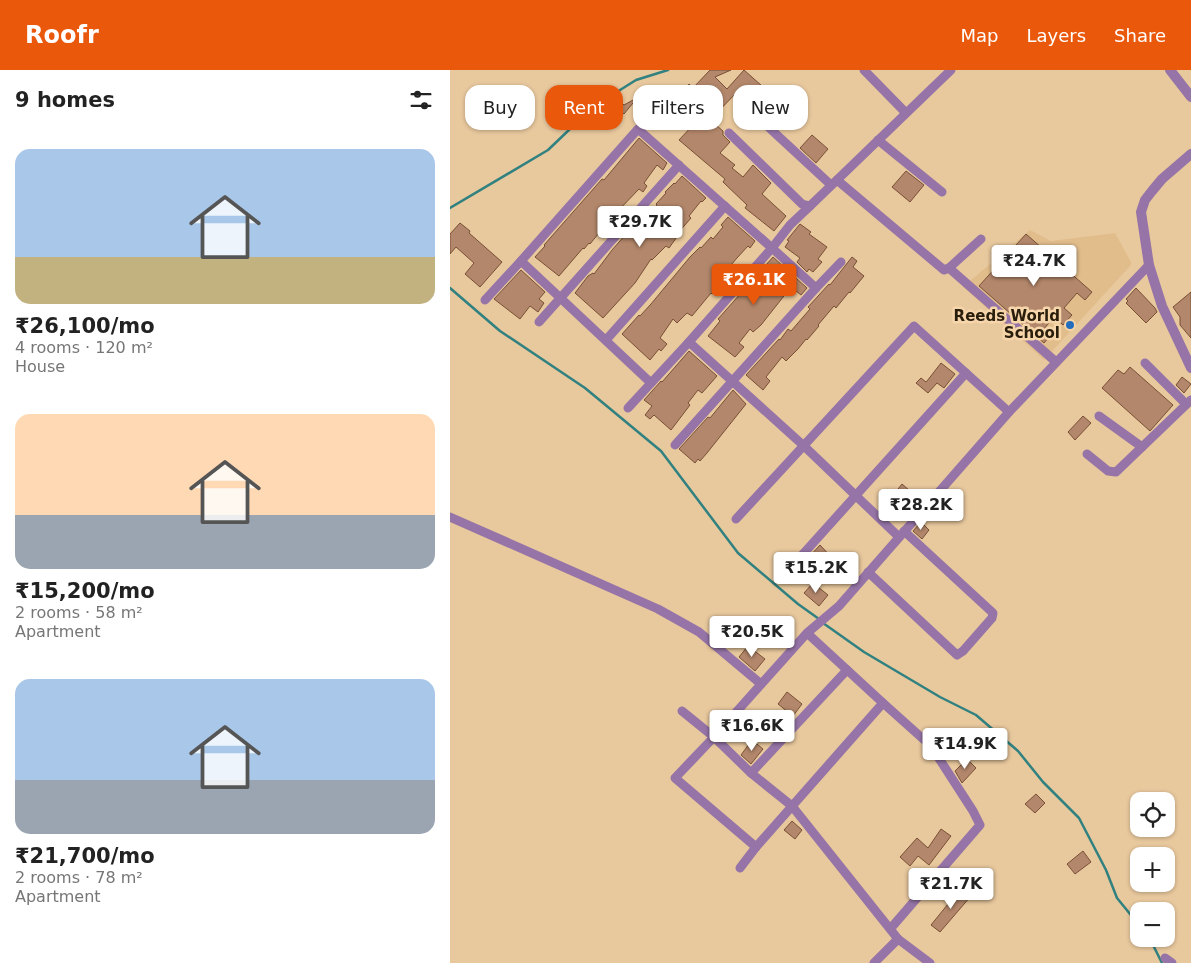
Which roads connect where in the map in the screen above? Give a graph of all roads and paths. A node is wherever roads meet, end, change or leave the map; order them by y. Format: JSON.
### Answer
{"nodes":[{"id":1,"x":864,"y":70,"type":"edge"},
{"id":2,"x":951,"y":70,"type":"edge"},
{"id":3,"x":1170,"y":70,"type":"edge"},
{"id":4,"x":1191,"y":97,"type":"edge"},
{"id":5,"x":906,"y":113,"type":"junction"},
{"id":6,"x":773,"y":130,"type":"edge"},
{"id":7,"x":729,"y":133,"type":"dead end"},
{"id":8,"x":878,"y":140,"type":"junction"},
{"id":9,"x":1191,"y":154,"type":"edge"},
{"id":10,"x":679,"y":165,"type":"junction"},
{"id":11,"x":834,"y":183,"type":"junction"},
{"id":12,"x":942,"y":192,"type":"dead end"},
{"id":13,"x":725,"y":206,"type":"junction"},
{"id":14,"x":810,"y":206,"type":"junction"},
{"id":15,"x":981,"y":239,"type":"dead end"},
{"id":16,"x":772,"y":248,"type":"junction"},
{"id":17,"x":521,"y":260,"type":"junction"},
{"id":18,"x":841,"y":262,"type":"dead end"},
{"id":19,"x":1149,"y":265,"type":"junction"},
{"id":20,"x":949,"y":268,"type":"junction"},
{"id":21,"x":816,"y":288,"type":"junction"},
{"id":22,"x":561,"y":298,"type":"junction"},
{"id":23,"x":485,"y":300,"type":"dead end"},
{"id":24,"x":539,"y":322,"type":"dead end"},
{"id":25,"x":606,"y":340,"type":"junction"},
{"id":26,"x":689,"y":342,"type":"junction"},
{"id":27,"x":1056,"y":362,"type":"junction"},
{"id":28,"x":1146,"y":363,"type":"dead end"},
{"id":29,"x":1191,"y":368,"type":"edge"},
{"id":30,"x":966,"y":373,"type":"junction"},
{"id":31,"x":732,"y":382,"type":"junction"},
{"id":32,"x":651,"y":384,"type":"junction"},
{"id":33,"x":1188,"y":402,"type":"edge"},
{"id":34,"x":628,"y":408,"type":"dead end"},
{"id":35,"x":1009,"y":412,"type":"junction"},
{"id":36,"x":1099,"y":416,"type":"dead end"},
{"id":37,"x":675,"y":445,"type":"dead end"},
{"id":38,"x":804,"y":446,"type":"junction"},
{"id":39,"x":1142,"y":447,"type":"junction"},
{"id":40,"x":1087,"y":454,"type":"dead end"},
{"id":41,"x":856,"y":497,"type":"junction"},
{"id":42,"x":450,"y":516,"type":"edge"},
{"id":43,"x":736,"y":519,"type":"dead end"},
{"id":44,"x":901,"y":534,"type":"junction"},
{"id":45,"x":868,"y":572,"type":"junction"},
{"id":46,"x":786,"y":573,"type":"dead end"},
{"id":47,"x":807,"y":633,"type":"junction"},
{"id":48,"x":847,"y":670,"type":"junction"},
{"id":49,"x":761,"y":684,"type":"junction"},
{"id":50,"x":883,"y":703,"type":"junction"},
{"id":51,"x":682,"y":711,"type":"dead end"},
{"id":52,"x":714,"y":737,"type":"junction"},
{"id":53,"x":752,"y":772,"type":"junction"},
{"id":54,"x":792,"y":806,"type":"junction"},
{"id":55,"x":756,"y":847,"type":"junction"},
{"id":56,"x":740,"y":868,"type":"dead end"},
{"id":57,"x":890,"y":928,"type":"junction"},
{"id":58,"x":898,"y":939,"type":"junction"},
{"id":59,"x":874,"y":963,"type":"edge"},
{"id":60,"x":930,"y":963,"type":"edge"}],
"edges":[{"from":1,"to":5,"type":"street"},
{"from":2,"to":5,"type":"street"},
{"from":3,"to":4,"type":"street"},
{"from":5,"to":8,"type":"street"},
{"from":6,"to":11,"type":"street"},
{"from":7,"to":14,"type":"street"},
{"from":8,"to":11,"type":"street"},
{"from":8,"to":12,"type":"street"},
{"from":9,"to":19,"type":"street"},
{"from":10,"to":13,"type":"street"},
{"from":10,"to":17,"type":"street"},
{"from":10,"to":22,"type":"street"},
{"from":11,"to":14,"type":"street"},
{"from":11,"to":20,"type":"street"},
{"from":13,"to":16,"type":"street"},
{"from":13,"to":25,"type":"street"},
{"from":14,"to":16,"type":"street"},
{"from":15,"to":20,"type":"street"},
{"from":16,"to":21,"type":"street"},
{"from":16,"to":26,"type":"street"},
{"from":17,"to":22,"type":"street"},
{"from":17,"to":23,"type":"street"},
{"from":18,"to":21,"type":"street"},
{"from":19,"to":27,"type":"street"},
{"from":19,"to":29,"type":"street"},
{"from":20,"to":27,"type":"street"},
{"from":21,"to":31,"type":"street"},
{"from":22,"to":24,"type":"street"},
{"from":22,"to":25,"type":"street"},
{"from":25,"to":32,"type":"street"},
{"from":26,"to":31,"type":"street"},
{"from":26,"to":32,"type":"street"},
{"from":27,"to":35,"type":"street"},
{"from":28,"to":33,"type":"street"},
{"from":30,"to":35,"type":"street"},
{"from":30,"to":38,"type":"street"},
{"from":30,"to":41,"type":"street"},
{"from":31,"to":37,"type":"street"},
{"from":31,"to":38,"type":"street"},
{"from":32,"to":34,"type":"street"},
{"from":33,"to":39,"type":"street"},
{"from":35,"to":44,"type":"street"},
{"from":36,"to":39,"type":"street"},
{"from":38,"to":41,"type":"street"},
{"from":38,"to":43,"type":"street"},
{"from":39,"to":40,"type":"street"},
{"from":41,"to":44,"type":"street"},
{"from":41,"to":46,"type":"street"},
{"from":42,"to":49,"type":"street"},
{"from":44,"to":45,"type":"street"},
{"from":44,"to":45,"type":"street"},
{"from":45,"to":47,"type":"street"},
{"from":47,"to":48,"type":"street"},
{"from":47,"to":49,"type":"street"},
{"from":48,"to":50,"type":"street"},
{"from":48,"to":53,"type":"street"},
{"from":49,"to":52,"type":"street"},
{"from":50,"to":54,"type":"street"},
{"from":50,"to":57,"type":"street"},
{"from":51,"to":52,"type":"street"},
{"from":52,"to":53,"type":"street"},
{"from":52,"to":55,"type":"street"},
{"from":53,"to":54,"type":"street"},
{"from":54,"to":55,"type":"street"},
{"from":54,"to":57,"type":"street"},
{"from":55,"to":56,"type":"street"},
{"from":57,"to":58,"type":"street"},
{"from":58,"to":59,"type":"street"},
{"from":58,"to":60,"type":"street"}]}
